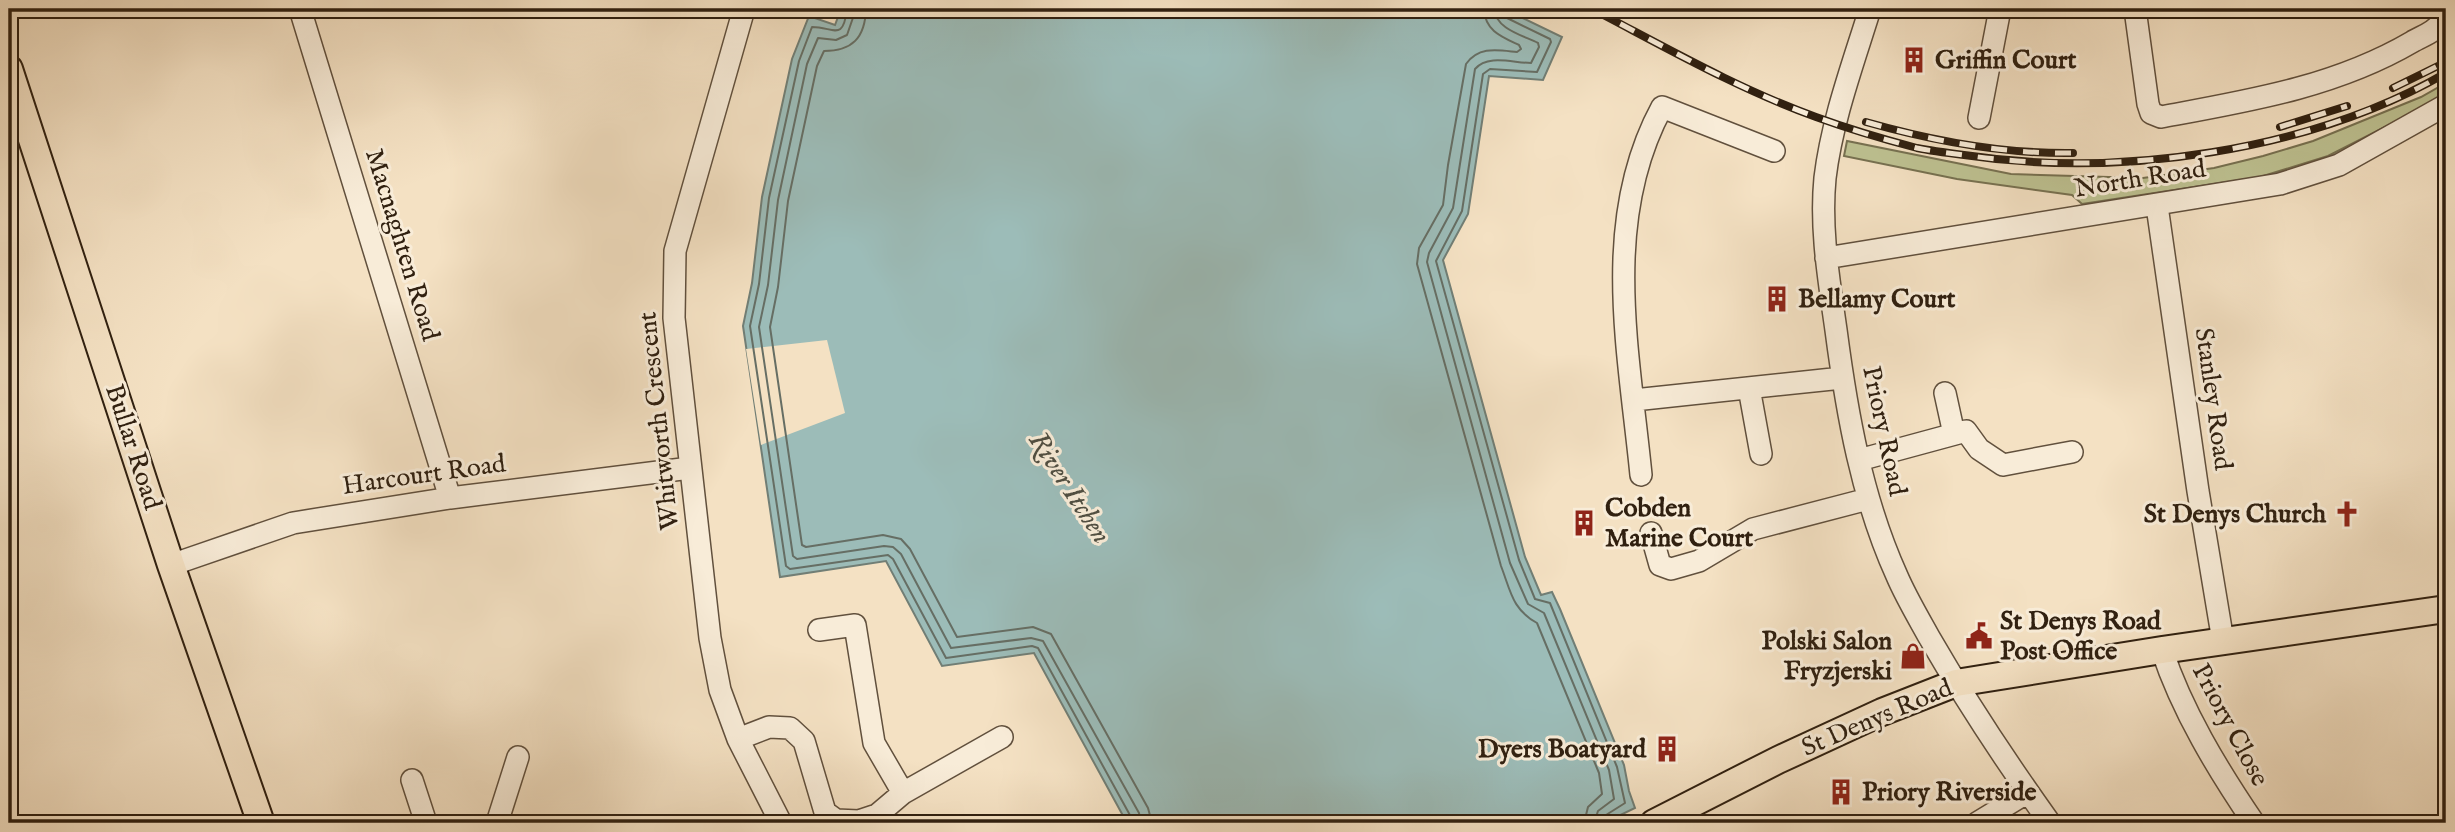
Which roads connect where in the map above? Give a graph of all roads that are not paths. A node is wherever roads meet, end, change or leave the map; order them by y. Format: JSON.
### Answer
{"nodes":[{"id":1,"x":300,"y":9,"type":"edge"},
{"id":2,"x":744,"y":9,"type":"edge"},
{"id":3,"x":1870,"y":9,"type":"edge"},
{"id":4,"x":2000,"y":9,"type":"edge"},
{"id":5,"x":2135,"y":9,"type":"edge"},
{"id":6,"x":2441,"y":14,"type":"edge"},
{"id":7,"x":9,"y":69,"type":"edge"},
{"id":8,"x":2446,"y":105,"type":"edge"},
{"id":9,"x":1979,"y":118,"type":"dead end"},
{"id":10,"x":1774,"y":151,"type":"dead end"},
{"id":11,"x":2157,"y":205,"type":"junction"},
{"id":12,"x":1826,"y":258,"type":"junction"},
{"id":13,"x":1842,"y":378,"type":"junction"},
{"id":14,"x":1749,"y":388,"type":"junction"},
{"id":15,"x":1945,"y":393,"type":"dead end"},
{"id":16,"x":1633,"y":400,"type":"junction"},
{"id":17,"x":1954,"y":434,"type":"junction"},
{"id":18,"x":2073,"y":452,"type":"dead end"},
{"id":19,"x":1761,"y":454,"type":"dead end"},
{"id":20,"x":1858,"y":460,"type":"junction"},
{"id":21,"x":690,"y":468,"type":"junction"},
{"id":22,"x":1641,"y":475,"type":"dead end"},
{"id":23,"x":450,"y":498,"type":"junction"},
{"id":24,"x":1868,"y":499,"type":"junction"},
{"id":25,"x":1651,"y":533,"type":"dead end"},
{"id":26,"x":172,"y":565,"type":"junction"},
{"id":27,"x":2446,"y":609,"type":"edge"},
{"id":28,"x":819,"y":630,"type":"dead end"},
{"id":29,"x":2222,"y":641,"type":"junction"},
{"id":30,"x":2162,"y":650,"type":"junction"},
{"id":31,"x":1956,"y":683,"type":"junction"},
{"id":32,"x":1002,"y":737,"type":"dead end"},
{"id":33,"x":738,"y":739,"type":"junction"},
{"id":34,"x":518,"y":757,"type":"dead end"},
{"id":35,"x":412,"y":780,"type":"dead end"},
{"id":36,"x":2028,"y":792,"type":"junction"},
{"id":37,"x":903,"y":793,"type":"junction"},
{"id":38,"x":880,"y":819,"type":"edge"},
{"id":39,"x":261,"y":823,"type":"edge"},
{"id":40,"x":426,"y":823,"type":"edge"},
{"id":41,"x":497,"y":823,"type":"edge"},
{"id":42,"x":781,"y":823,"type":"edge"},
{"id":43,"x":1654,"y":823,"type":"edge"},
{"id":44,"x":1977,"y":823,"type":"edge"},
{"id":45,"x":2050,"y":823,"type":"edge"},
{"id":46,"x":2254,"y":823,"type":"edge"}],
"edges":[{"from":1,"to":23,"type":"street","name":"Macnaghten Road"},
{"from":2,"to":21,"type":"street","name":"Whitworth Crescent"},
{"from":3,"to":12,"type":"street","name":"Priory Road"},
{"from":4,"to":9,"type":"street"},
{"from":5,"to":6,"type":"street"},
{"from":7,"to":26,"type":"main road","name":"Bullar Road"},
{"from":8,"to":11,"type":"street","name":"North Road"},
{"from":10,"to":16,"type":"street"},
{"from":11,"to":12,"type":"street","name":"North Road"},
{"from":11,"to":29,"type":"street","name":"Stanley Road"},
{"from":12,"to":13,"type":"street","name":"Priory Road"},
{"from":13,"to":14,"type":"street"},
{"from":13,"to":20,"type":"street","name":"Priory Road"},
{"from":14,"to":16,"type":"street"},
{"from":14,"to":19,"type":"street"},
{"from":15,"to":17,"type":"street"},
{"from":16,"to":22,"type":"street"},
{"from":17,"to":18,"type":"street"},
{"from":17,"to":20,"type":"street"},
{"from":20,"to":24,"type":"street","name":"Priory Road"},
{"from":21,"to":23,"type":"street","name":"Harcourt Road"},
{"from":21,"to":33,"type":"street","name":"Whitworth Crescent"},
{"from":23,"to":26,"type":"street","name":"Harcourt Road"},
{"from":24,"to":25,"type":"street"},
{"from":24,"to":31,"type":"street","name":"Priory Road"},
{"from":26,"to":39,"type":"main road","name":"Bullar Road"},
{"from":27,"to":29,"type":"main road","name":"St Denys Road"},
{"from":28,"to":37,"type":"street"},
{"from":29,"to":30,"type":"main road","name":"St Denys Road"},
{"from":30,"to":31,"type":"main road","name":"St Denys Road"},
{"from":30,"to":46,"type":"street","name":"Priory Close"},
{"from":31,"to":36,"type":"street","name":"Priory Road"},
{"from":31,"to":43,"type":"main road","name":"St Denys Road"},
{"from":32,"to":37,"type":"street"},
{"from":33,"to":38,"type":"street"},
{"from":33,"to":42,"type":"street","name":"Whitworth Crescent"},
{"from":34,"to":41,"type":"street"},
{"from":35,"to":40,"type":"street"},
{"from":36,"to":44,"type":"street"},
{"from":36,"to":45,"type":"street","name":"Priory Road"},
{"from":37,"to":38,"type":"street"}]}
